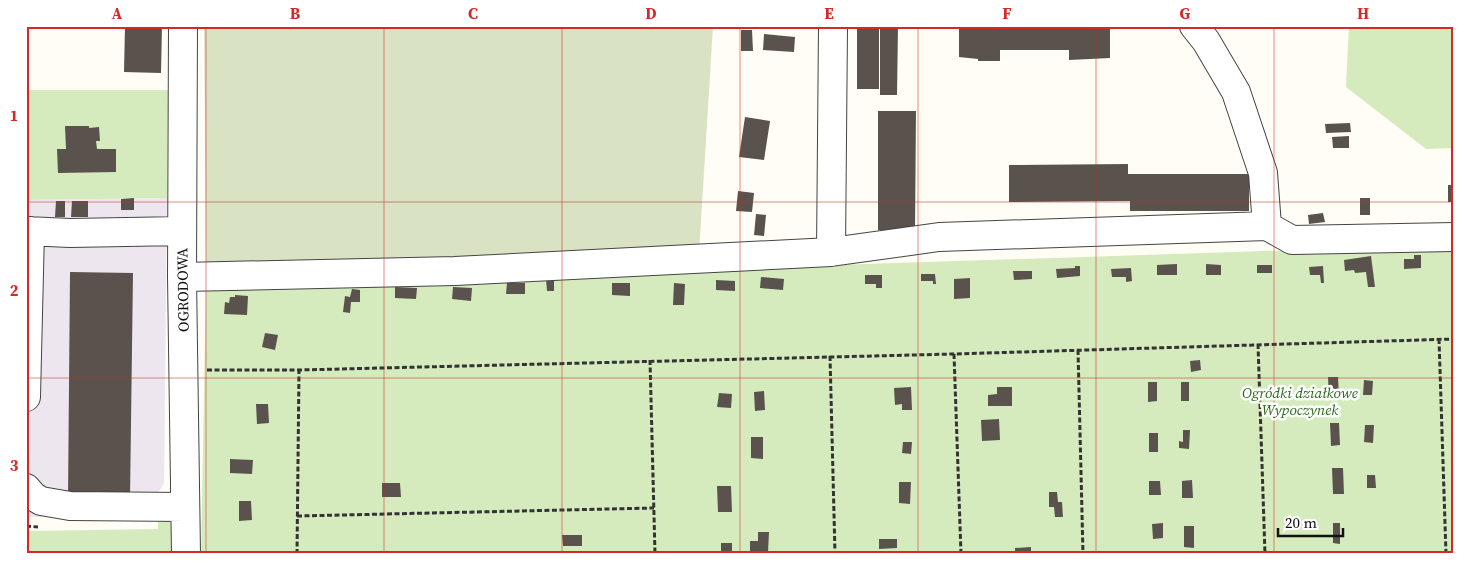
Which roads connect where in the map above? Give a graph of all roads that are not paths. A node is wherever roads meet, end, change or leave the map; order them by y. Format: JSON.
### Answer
{"nodes":[{"id":1,"x":183,"y":26,"type":"edge"},
{"id":2,"x":834,"y":26,"type":"edge"},
{"id":3,"x":1194,"y":26,"type":"edge"},
{"id":4,"x":1267,"y":226,"type":"junction"},
{"id":5,"x":28,"y":231,"type":"edge"},
{"id":6,"x":182,"y":231,"type":"junction"},
{"id":7,"x":1454,"y":237,"type":"edge"},
{"id":8,"x":831,"y":252,"type":"junction"},
{"id":9,"x":182,"y":277,"type":"junction"},
{"id":10,"x":26,"y":397,"type":"edge"},
{"id":11,"x":26,"y":488,"type":"edge"},
{"id":12,"x":185,"y":507,"type":"junction"},
{"id":13,"x":186,"y":554,"type":"edge"}],
"edges":[{"from":1,"to":6,"type":"street","name":"OGRODOWA"},
{"from":2,"to":8,"type":"street"},
{"from":3,"to":4,"type":"street"},
{"from":4,"to":7,"type":"street"},
{"from":4,"to":8,"type":"street"},
{"from":5,"to":6,"type":"street"},
{"from":5,"to":10,"type":"street"},
{"from":6,"to":9,"type":"street","name":"OGRODOWA"},
{"from":8,"to":9,"type":"street"},
{"from":9,"to":12,"type":"street","name":"OGRODOWA"},
{"from":11,"to":12,"type":"street"},
{"from":12,"to":13,"type":"street","name":"OGRODOWA"}]}
